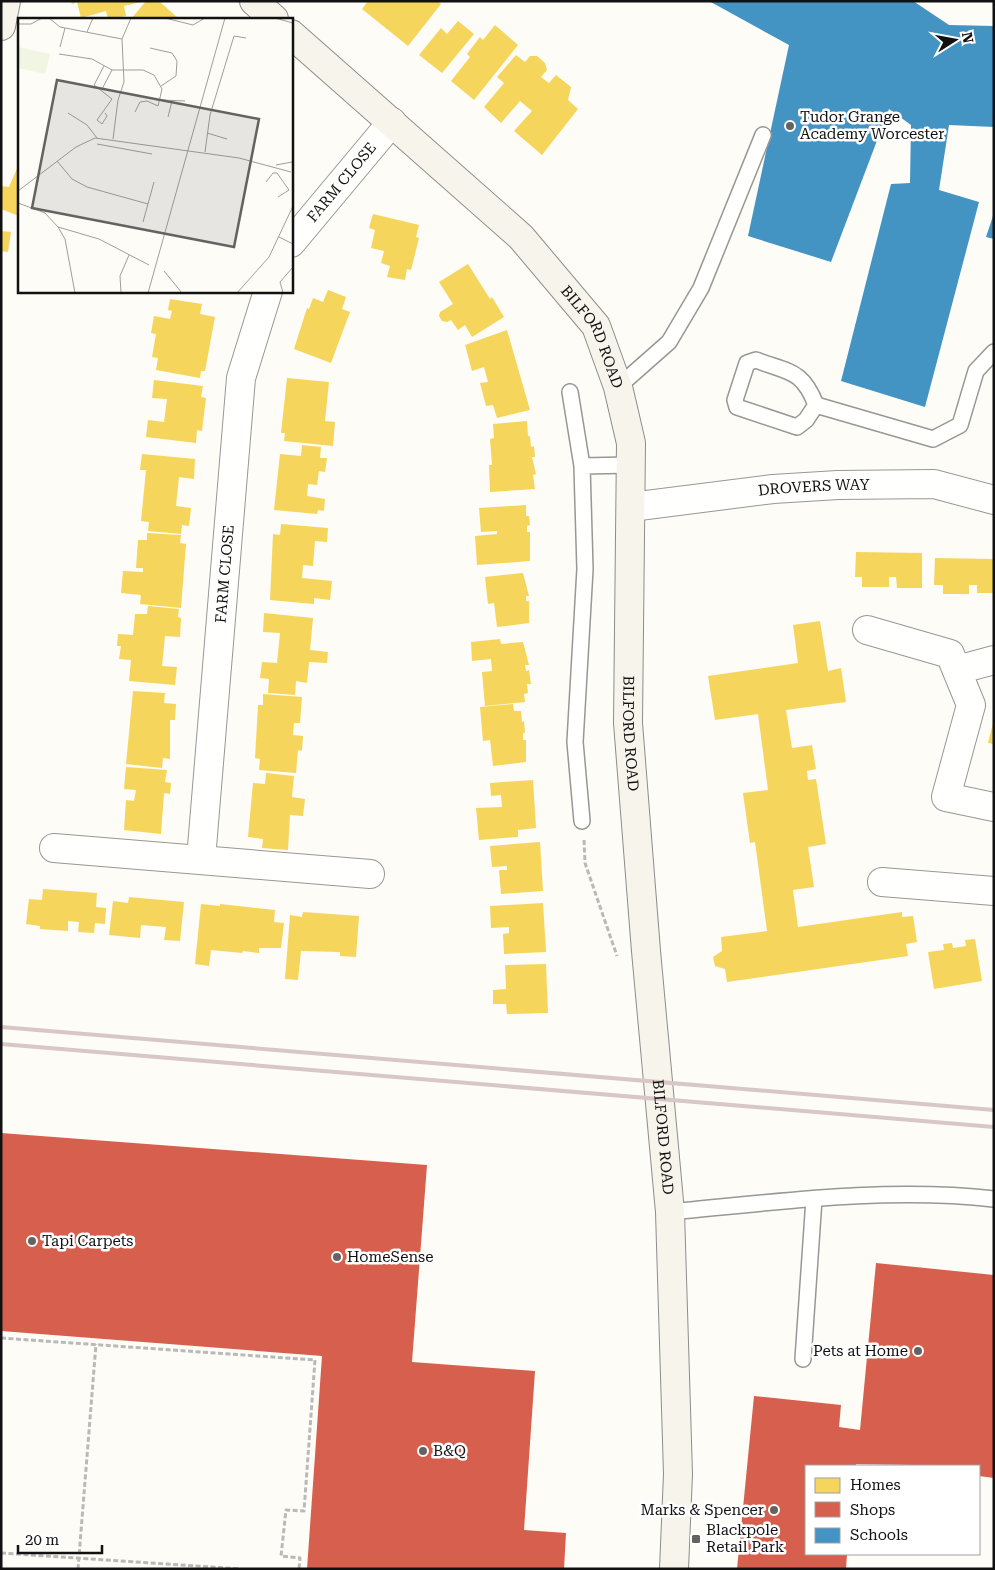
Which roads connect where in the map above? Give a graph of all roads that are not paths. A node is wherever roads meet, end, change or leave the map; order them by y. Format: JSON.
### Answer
{"nodes":[{"id":1,"x":6,"y":1,"type":"edge"},
{"id":2,"x":254,"y":1,"type":"edge"},
{"id":3,"x":273,"y":18,"type":"edge"},
{"id":4,"x":1,"y":26,"type":"edge"},
{"id":5,"x":292,"y":35,"type":"edge"},
{"id":6,"x":392,"y":122,"type":"junction"},
{"id":7,"x":763,"y":134,"type":"dead end"},
{"id":8,"x":292,"y":242,"type":"edge"},
{"id":9,"x":268,"y":292,"type":"edge"},
{"id":10,"x":994,"y":352,"type":"edge"},
{"id":11,"x":618,"y":387,"type":"junction"},
{"id":12,"x":570,"y":392,"type":"dead end"},
{"id":13,"x":816,"y":405,"type":"junction"},
{"id":14,"x":631,"y":465,"type":"junction"},
{"id":15,"x":582,"y":466,"type":"junction"},
{"id":16,"x":994,"y":500,"type":"edge"},
{"id":17,"x":631,"y":507,"type":"junction"},
{"id":18,"x":867,"y":630,"type":"dead end"},
{"id":19,"x":994,"y":660,"type":"edge"},
{"id":20,"x":957,"y":670,"type":"junction"},
{"id":21,"x":994,"y":807,"type":"edge"},
{"id":22,"x":582,"y":821,"type":"road end"},
{"id":23,"x":54,"y":848,"type":"dead end"},
{"id":24,"x":201,"y":859,"type":"junction"},
{"id":25,"x":370,"y":874,"type":"dead end"},
{"id":26,"x":882,"y":882,"type":"dead end"},
{"id":27,"x":994,"y":891,"type":"edge"},
{"id":28,"x":814,"y":1199,"type":"junction"},
{"id":29,"x":994,"y":1199,"type":"edge"},
{"id":30,"x":670,"y":1212,"type":"junction"},
{"id":31,"x":803,"y":1359,"type":"dead end"},
{"id":32,"x":674,"y":1569,"type":"edge"}],
"edges":[{"from":1,"to":4,"type":"street"},
{"from":2,"to":3,"type":"street"},
{"from":5,"to":6,"type":"street","name":"BILFORD ROAD"},
{"from":6,"to":8,"type":"street","name":"FARM CLOSE"},
{"from":6,"to":11,"type":"street","name":"BILFORD ROAD"},
{"from":7,"to":11,"type":"lane"},
{"from":9,"to":24,"type":"street","name":"FARM CLOSE"},
{"from":10,"to":13,"type":"lane"},
{"from":11,"to":14,"type":"street","name":"BILFORD ROAD"},
{"from":12,"to":15,"type":"lane"},
{"from":13,"to":13,"type":"lane"},
{"from":14,"to":15,"type":"lane"},
{"from":14,"to":17,"type":"street","name":"BILFORD ROAD"},
{"from":15,"to":22,"type":"lane"},
{"from":16,"to":17,"type":"street","name":"DROVERS WAY"},
{"from":17,"to":30,"type":"street","name":"BILFORD ROAD"},
{"from":18,"to":20,"type":"street"},
{"from":19,"to":20,"type":"street"},
{"from":20,"to":21,"type":"street"},
{"from":23,"to":24,"type":"street"},
{"from":24,"to":25,"type":"street"},
{"from":26,"to":27,"type":"street"},
{"from":28,"to":29,"type":"lane"},
{"from":28,"to":30,"type":"lane"},
{"from":28,"to":31,"type":"lane"},
{"from":30,"to":32,"type":"street","name":"BILFORD ROAD"}]}
